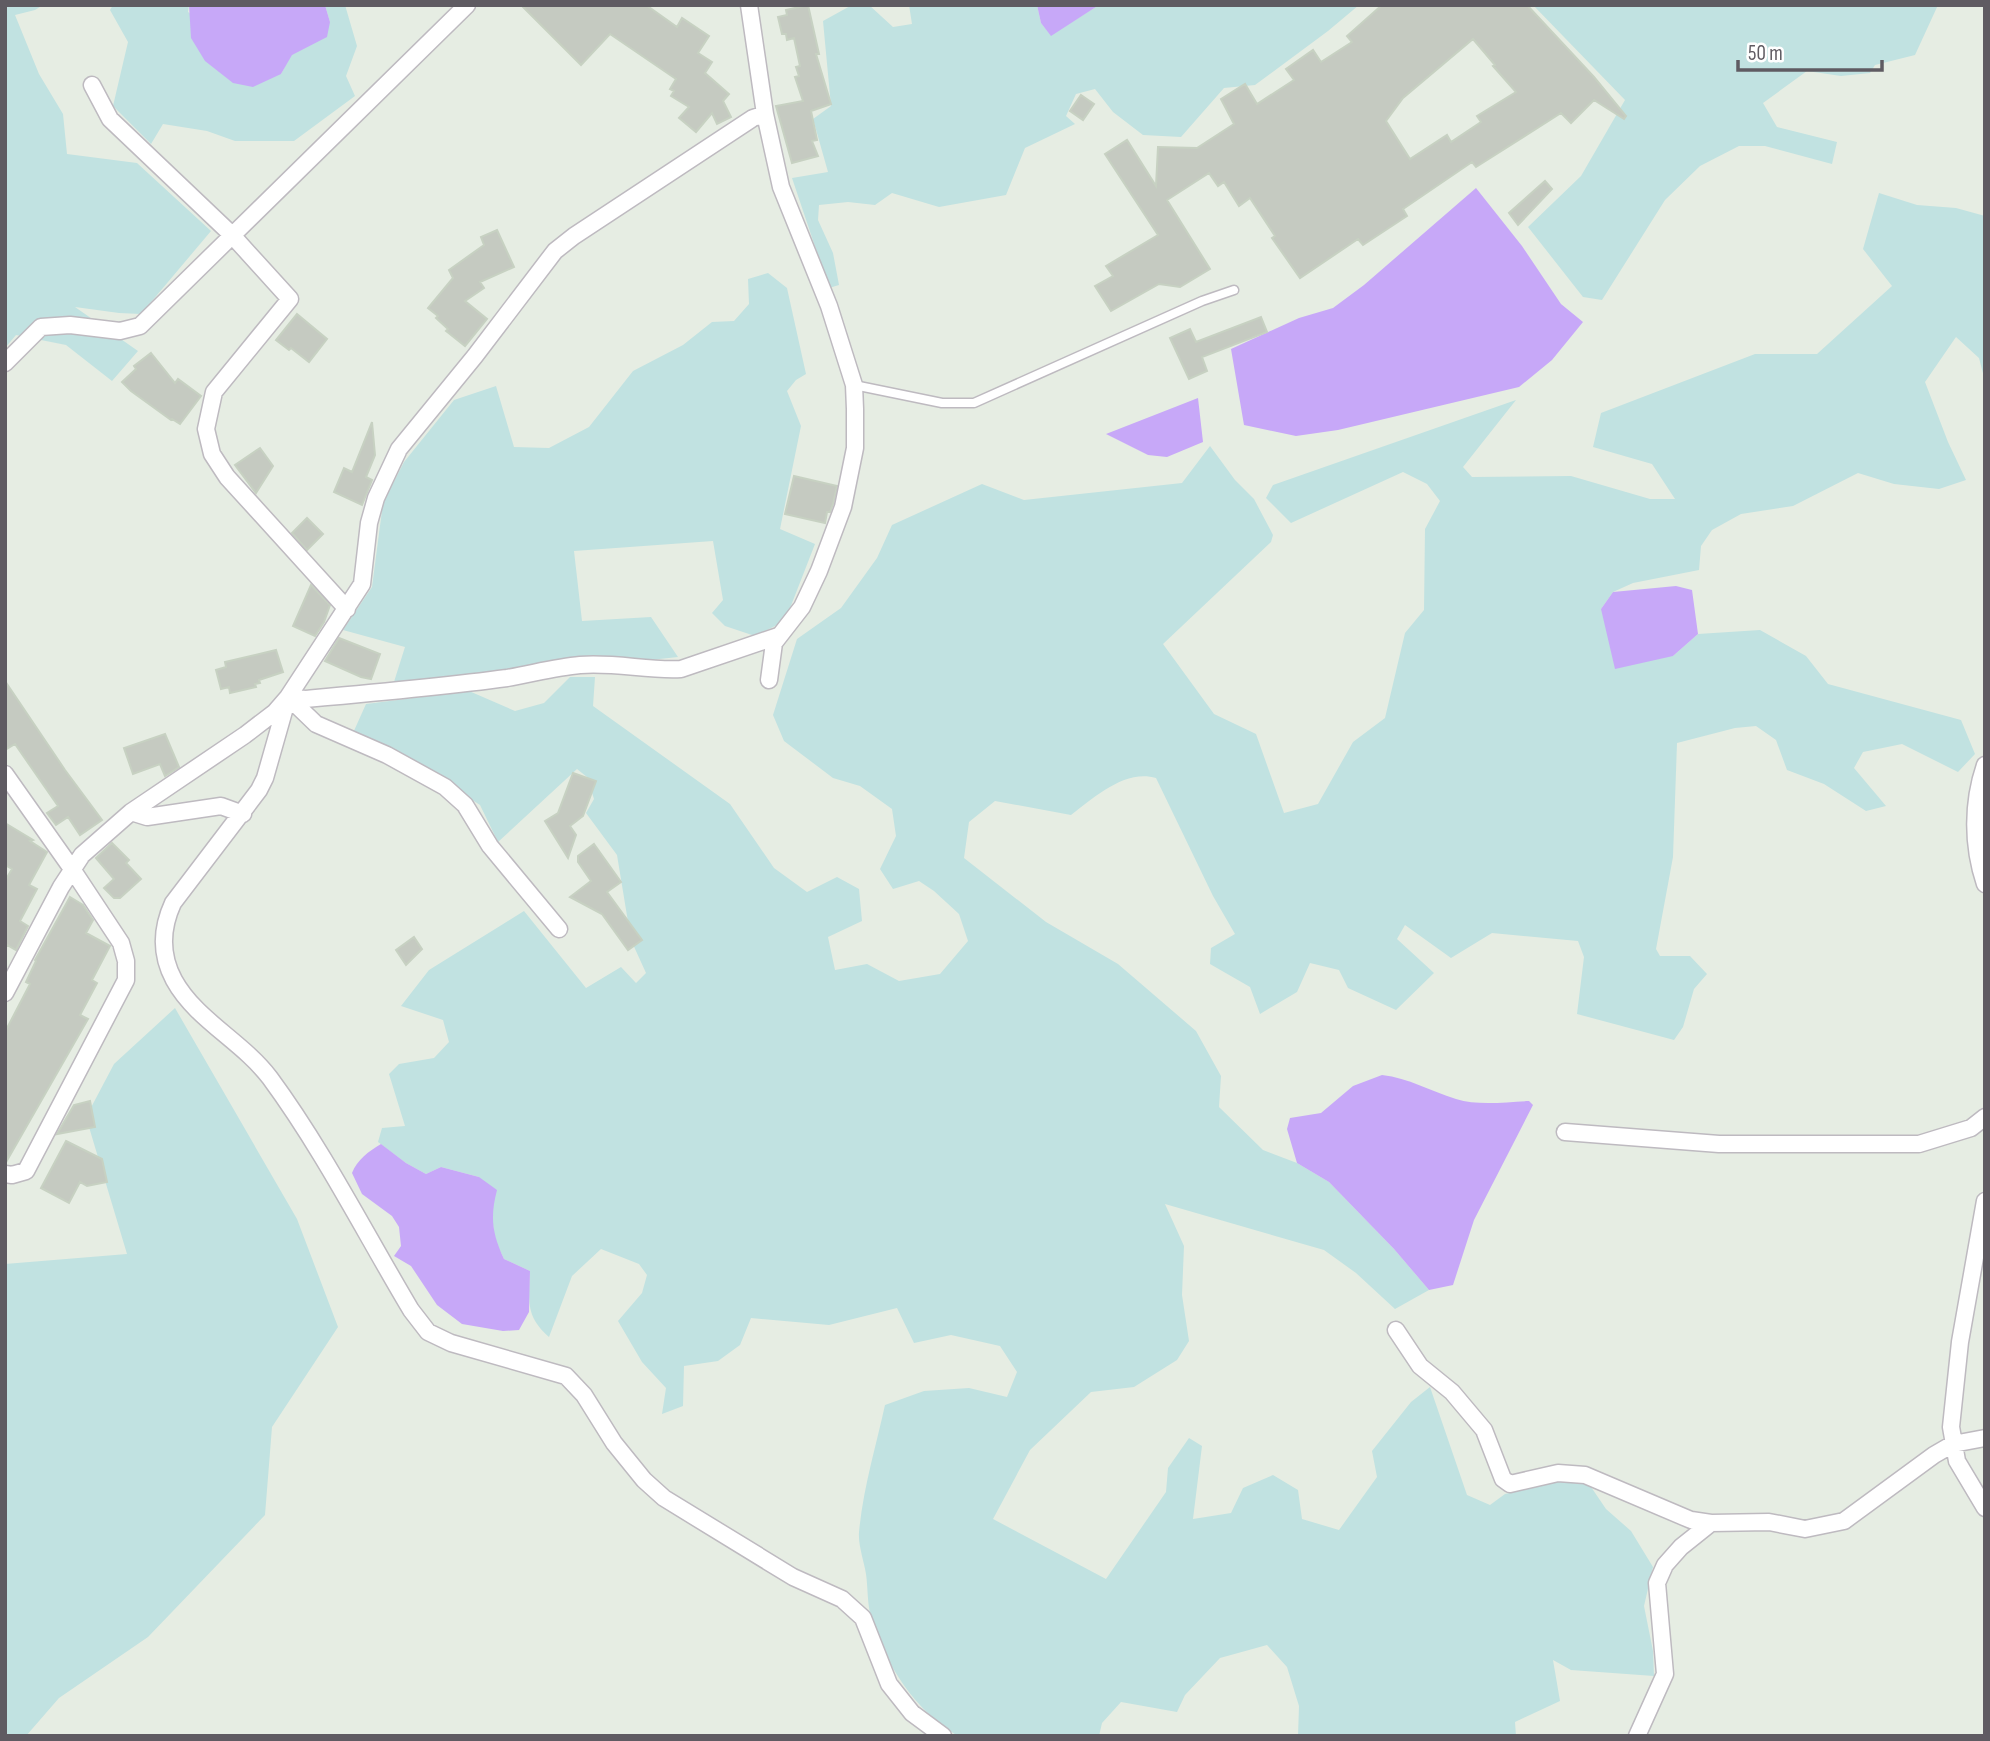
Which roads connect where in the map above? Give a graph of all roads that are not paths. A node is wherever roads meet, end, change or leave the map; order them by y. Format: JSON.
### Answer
{"nodes":[{"id":1,"x":467,"y":5,"type":"edge"},
{"id":2,"x":749,"y":5,"type":"edge"},
{"id":3,"x":92,"y":85,"type":"dead end"},
{"id":4,"x":765,"y":114,"type":"junction"},
{"id":5,"x":231,"y":234,"type":"junction"},
{"id":6,"x":1234,"y":290,"type":"dead end"},
{"id":7,"x":5,"y":363,"type":"edge"},
{"id":8,"x":855,"y":384,"type":"junction"},
{"id":9,"x":347,"y":609,"type":"junction"},
{"id":10,"x":778,"y":636,"type":"junction"},
{"id":11,"x":769,"y":680,"type":"dead end"},
{"id":12,"x":288,"y":697,"type":"junction"},
{"id":13,"x":1985,"y":765,"type":"edge"},
{"id":14,"x":5,"y":774,"type":"edge"},
{"id":15,"x":131,"y":812,"type":"junction"},
{"id":16,"x":243,"y":814,"type":"junction"},
{"id":17,"x":72,"y":869,"type":"junction"},
{"id":18,"x":1985,"y":884,"type":"edge"},
{"id":19,"x":559,"y":929,"type":"dead end"},
{"id":20,"x":10,"y":970,"type":"edge"},
{"id":21,"x":5,"y":992,"type":"edge"},
{"id":22,"x":1985,"y":1117,"type":"edge"},
{"id":23,"x":1565,"y":1132,"type":"dead end"},
{"id":24,"x":5,"y":1174,"type":"edge"},
{"id":25,"x":1985,"y":1201,"type":"edge"},
{"id":26,"x":1396,"y":1331,"type":"dead end"},
{"id":27,"x":1985,"y":1438,"type":"edge"},
{"id":28,"x":1953,"y":1444,"type":"junction"},
{"id":29,"x":1985,"y":1508,"type":"edge"},
{"id":30,"x":1711,"y":1523,"type":"junction"},
{"id":31,"x":943,"y":1736,"type":"edge"},
{"id":32,"x":1637,"y":1736,"type":"edge"}],
"edges":[{"from":1,"to":5,"type":"street"},
{"from":2,"to":4,"type":"street"},
{"from":3,"to":5,"type":"street"},
{"from":4,"to":8,"type":"street"},
{"from":4,"to":9,"type":"street"},
{"from":5,"to":7,"type":"street"},
{"from":5,"to":9,"type":"street"},
{"from":6,"to":8,"type":"lane"},
{"from":8,"to":10,"type":"street"},
{"from":9,"to":12,"type":"street"},
{"from":10,"to":11,"type":"street"},
{"from":10,"to":12,"type":"street"},
{"from":12,"to":15,"type":"street"},
{"from":12,"to":16,"type":"street"},
{"from":12,"to":19,"type":"street"},
{"from":13,"to":18,"type":"street"},
{"from":14,"to":17,"type":"street"},
{"from":15,"to":16,"type":"street"},
{"from":15,"to":17,"type":"street"},
{"from":16,"to":31,"type":"street"},
{"from":17,"to":20,"type":"street"},
{"from":17,"to":24,"type":"street"},
{"from":20,"to":21,"type":"street"},
{"from":22,"to":23,"type":"street"},
{"from":25,"to":28,"type":"street"},
{"from":26,"to":30,"type":"street"},
{"from":27,"to":28,"type":"street"},
{"from":28,"to":29,"type":"street"},
{"from":28,"to":30,"type":"street"},
{"from":30,"to":32,"type":"street"}]}
